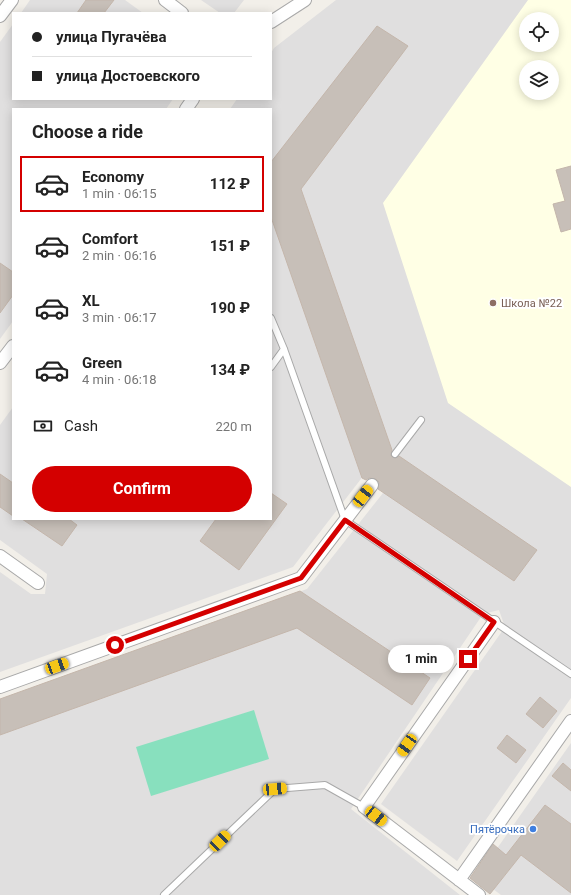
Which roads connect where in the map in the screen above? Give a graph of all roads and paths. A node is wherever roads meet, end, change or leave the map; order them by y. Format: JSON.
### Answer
{"nodes":[{"id":1,"x":12,"y":0,"type":"edge"},
{"id":2,"x":165,"y":0,"type":"edge"},
{"id":3,"x":305,"y":0,"type":"edge"},
{"id":4,"x":181,"y":12,"type":"edge"},
{"id":5,"x":0,"y":16,"type":"edge"},
{"id":6,"x":272,"y":21,"type":"edge"},
{"id":7,"x":272,"y":320,"type":"edge"},
{"id":8,"x":12,"y":347,"type":"edge"},
{"id":9,"x":284,"y":349,"type":"junction"},
{"id":10,"x":0,"y":364,"type":"edge"},
{"id":11,"x":272,"y":366,"type":"edge"},
{"id":12,"x":421,"y":420,"type":"dead end"},
{"id":13,"x":396,"y":454,"type":"dead end"},
{"id":14,"x":372,"y":485,"type":"dead end"},
{"id":15,"x":345,"y":520,"type":"junction"},
{"id":16,"x":0,"y":556,"type":"edge"},
{"id":17,"x":38,"y":583,"type":"dead end"},
{"id":18,"x":494,"y":622,"type":"junction"},
{"id":19,"x":571,"y":674,"type":"edge"},
{"id":20,"x":0,"y":687,"type":"edge"},
{"id":21,"x":571,"y":721,"type":"edge"},
{"id":22,"x":364,"y":807,"type":"junction"},
{"id":23,"x":459,"y":880,"type":"junction"},
{"id":24,"x":164,"y":895,"type":"edge"},
{"id":25,"x":479,"y":895,"type":"edge"}],
"edges":[{"from":1,"to":5,"type":"street"},
{"from":2,"to":4,"type":"street"},
{"from":3,"to":6,"type":"street"},
{"from":7,"to":9,"type":"lane"},
{"from":8,"to":10,"type":"street"},
{"from":9,"to":11,"type":"lane"},
{"from":9,"to":15,"type":"lane"},
{"from":12,"to":13,"type":"lane"},
{"from":14,"to":15,"type":"street"},
{"from":15,"to":18,"type":"lane"},
{"from":15,"to":20,"type":"street"},
{"from":16,"to":17,"type":"street"},
{"from":18,"to":19,"type":"lane"},
{"from":18,"to":22,"type":"street"},
{"from":21,"to":23,"type":"street"},
{"from":22,"to":23,"type":"street"},
{"from":22,"to":24,"type":"lane"},
{"from":23,"to":25,"type":"street"}]}
